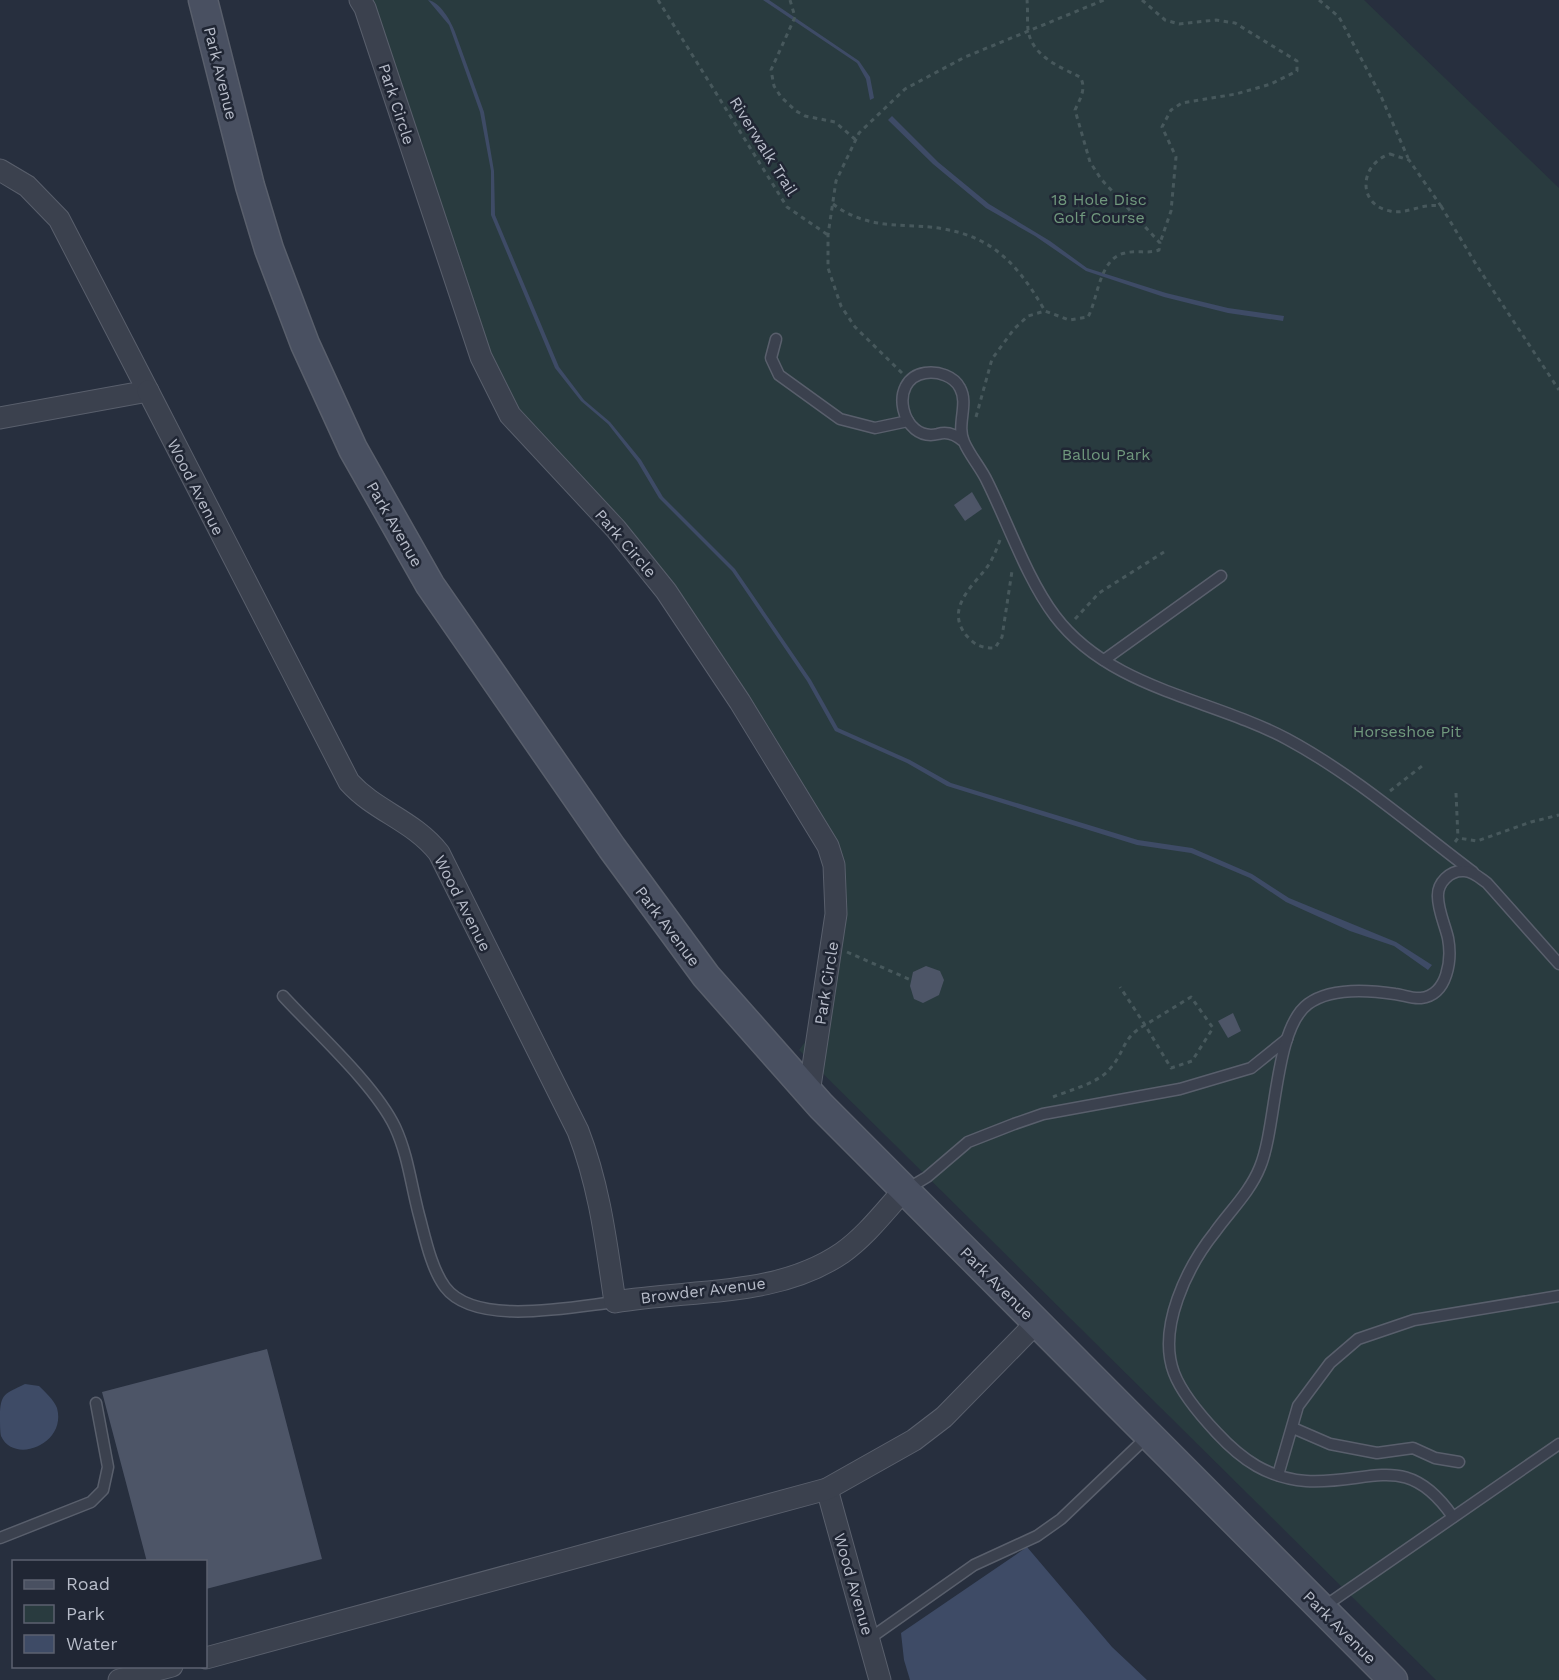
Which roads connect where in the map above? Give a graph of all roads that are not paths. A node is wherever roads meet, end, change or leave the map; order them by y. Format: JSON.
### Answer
{"nodes":[{"id":1,"x":203,"y":0,"type":"edge"},
{"id":2,"x":360,"y":0,"type":"edge"},
{"id":3,"x":0,"y":170,"type":"edge"},
{"id":4,"x":776,"y":339,"type":"dead end"},
{"id":5,"x":148,"y":391,"type":"junction"},
{"id":6,"x":0,"y":418,"type":"edge"},
{"id":7,"x":908,"y":421,"type":"junction"},
{"id":8,"x":963,"y":441,"type":"junction"},
{"id":9,"x":1221,"y":576,"type":"dead end"},
{"id":10,"x":1104,"y":660,"type":"junction"},
{"id":11,"x":1474,"y":873,"type":"junction"},
{"id":12,"x":1559,"y":964,"type":"edge"},
{"id":13,"x":283,"y":996,"type":"dead end"},
{"id":14,"x":1287,"y":1039,"type":"junction"},
{"id":15,"x":809,"y":1093,"type":"junction"},
{"id":16,"x":904,"y":1190,"type":"junction"},
{"id":17,"x":1559,"y":1296,"type":"edge"},
{"id":18,"x":615,"y":1302,"type":"junction"},
{"id":19,"x":1036,"y":1323,"type":"junction"},
{"id":20,"x":96,"y":1403,"type":"dead end"},
{"id":21,"x":1293,"y":1428,"type":"junction"},
{"id":22,"x":1149,"y":1436,"type":"junction"},
{"id":23,"x":1559,"y":1444,"type":"edge"},
{"id":24,"x":1459,"y":1462,"type":"dead end"},
{"id":25,"x":1278,"y":1475,"type":"junction"},
{"id":26,"x":827,"y":1489,"type":"junction"},
{"id":27,"x":1453,"y":1517,"type":"junction"},
{"id":28,"x":0,"y":1538,"type":"edge"},
{"id":29,"x":1321,"y":1608,"type":"junction"},
{"id":30,"x":869,"y":1639,"type":"junction"},
{"id":31,"x":207,"y":1658,"type":"edge"},
{"id":32,"x":164,"y":1668,"type":"edge"},
{"id":33,"x":119,"y":1680,"type":"edge"},
{"id":34,"x":880,"y":1680,"type":"edge"},
{"id":35,"x":1393,"y":1680,"type":"edge"}],
"edges":[{"from":1,"to":15,"type":"main road","name":"Park Avenue"},
{"from":2,"to":15,"type":"street","name":"Park Circle"},
{"from":3,"to":5,"type":"street","name":"Wood Avenue"},
{"from":4,"to":7,"type":"lane"},
{"from":5,"to":6,"type":"street"},
{"from":5,"to":18,"type":"street","name":"Wood Avenue"},
{"from":7,"to":8,"type":"lane"},
{"from":7,"to":8,"type":"lane"},
{"from":8,"to":10,"type":"lane"},
{"from":9,"to":10,"type":"lane"},
{"from":10,"to":11,"type":"lane"},
{"from":11,"to":12,"type":"lane"},
{"from":11,"to":14,"type":"lane"},
{"from":13,"to":18,"type":"lane"},
{"from":14,"to":16,"type":"lane"},
{"from":14,"to":25,"type":"lane"},
{"from":15,"to":16,"type":"main road","name":"Park Avenue"},
{"from":16,"to":18,"type":"street","name":"Browder Avenue"},
{"from":16,"to":19,"type":"main road","name":"Park Avenue"},
{"from":17,"to":21,"type":"lane"},
{"from":19,"to":22,"type":"main road","name":"Park Avenue"},
{"from":19,"to":26,"type":"street"},
{"from":20,"to":28,"type":"lane"},
{"from":21,"to":24,"type":"lane"},
{"from":21,"to":25,"type":"lane"},
{"from":22,"to":29,"type":"main road","name":"Park Avenue"},
{"from":22,"to":30,"type":"lane"},
{"from":23,"to":27,"type":"lane"},
{"from":25,"to":27,"type":"lane"},
{"from":26,"to":30,"type":"street","name":"Wood Avenue"},
{"from":26,"to":31,"type":"street"},
{"from":27,"to":29,"type":"lane"},
{"from":29,"to":35,"type":"main road","name":"Park Avenue"},
{"from":30,"to":34,"type":"street","name":"Wood Avenue"},
{"from":32,"to":33,"type":"street"}]}
